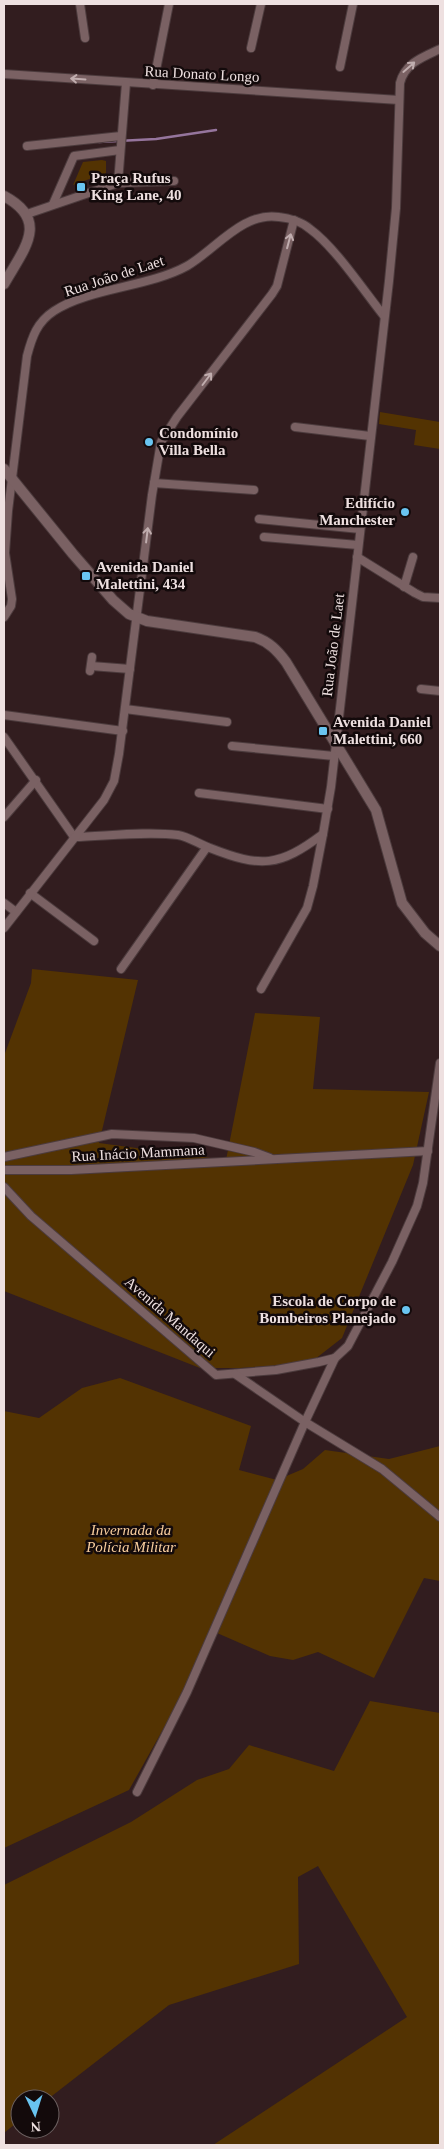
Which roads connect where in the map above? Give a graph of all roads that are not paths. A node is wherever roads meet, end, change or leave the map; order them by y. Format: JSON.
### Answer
{"nodes":[{"id":1,"x":80,"y":4,"type":"edge"},
{"id":2,"x":169,"y":4,"type":"edge"},
{"id":3,"x":261,"y":4,"type":"edge"},
{"id":4,"x":353,"y":4,"type":"edge"},
{"id":5,"x":85,"y":38,"type":"dead end"},
{"id":6,"x":251,"y":48,"type":"dead end"},
{"id":7,"x":440,"y":48,"type":"edge"},
{"id":8,"x":340,"y":66,"type":"dead end"},
{"id":9,"x":4,"y":74,"type":"edge"},
{"id":10,"x":126,"y":83,"type":"junction"},
{"id":11,"x":153,"y":85,"type":"junction"},
{"id":12,"x":399,"y":100,"type":"junction"},
{"id":13,"x":121,"y":136,"type":"junction"},
{"id":14,"x":27,"y":146,"type":"dead end"},
{"id":15,"x":120,"y":148,"type":"junction"},
{"id":16,"x":174,"y":181,"type":"dead end"},
{"id":17,"x":118,"y":183,"type":"junction"},
{"id":18,"x":4,"y":196,"type":"edge"},
{"id":19,"x":53,"y":204,"type":"junction"},
{"id":20,"x":27,"y":214,"type":"junction"},
{"id":21,"x":294,"y":220,"type":"junction"},
{"id":22,"x":4,"y":284,"type":"edge"},
{"id":23,"x":384,"y":316,"type":"junction"},
{"id":24,"x":295,"y":427,"type":"dead end"},
{"id":25,"x":370,"y":436,"type":"junction"},
{"id":26,"x":4,"y":469,"type":"edge"},
{"id":27,"x":12,"y":480,"type":"junction"},
{"id":28,"x":154,"y":482,"type":"junction"},
{"id":29,"x":254,"y":490,"type":"dead end"},
{"id":30,"x":6,"y":511,"type":"edge"},
{"id":31,"x":259,"y":519,"type":"dead end"},
{"id":32,"x":360,"y":529,"type":"junction"},
{"id":33,"x":264,"y":537,"type":"dead end"},
{"id":34,"x":358,"y":545,"type":"junction"},
{"id":35,"x":357,"y":557,"type":"junction"},
{"id":36,"x":414,"y":557,"type":"dead end"},
{"id":37,"x":404,"y":587,"type":"junction"},
{"id":38,"x":440,"y":598,"type":"edge"},
{"id":39,"x":4,"y":617,"type":"edge"},
{"id":40,"x":136,"y":618,"type":"junction"},
{"id":41,"x":92,"y":657,"type":"dead end"},
{"id":42,"x":130,"y":669,"type":"junction"},
{"id":43,"x":421,"y":689,"type":"dead end"},
{"id":44,"x":440,"y":691,"type":"edge"},
{"id":45,"x":125,"y":709,"type":"junction"},
{"id":46,"x":4,"y":714,"type":"edge"},
{"id":47,"x":227,"y":722,"type":"dead end"},
{"id":48,"x":122,"y":731,"type":"junction"},
{"id":49,"x":4,"y":738,"type":"edge"},
{"id":50,"x":335,"y":744,"type":"junction"},
{"id":51,"x":232,"y":746,"type":"dead end"},
{"id":52,"x":334,"y":756,"type":"junction"},
{"id":53,"x":36,"y":780,"type":"junction"},
{"id":54,"x":199,"y":793,"type":"dead end"},
{"id":55,"x":328,"y":809,"type":"junction"},
{"id":56,"x":4,"y":817,"type":"edge"},
{"id":57,"x":323,"y":834,"type":"junction"},
{"id":58,"x":74,"y":836,"type":"junction"},
{"id":59,"x":207,"y":847,"type":"junction"},
{"id":60,"x":30,"y":893,"type":"junction"},
{"id":61,"x":4,"y":903,"type":"edge"},
{"id":62,"x":16,"y":912,"type":"junction"},
{"id":63,"x":4,"y":928,"type":"edge"},
{"id":64,"x":94,"y":941,"type":"dead end"},
{"id":65,"x":440,"y":946,"type":"edge"},
{"id":66,"x":121,"y":969,"type":"dead end"},
{"id":67,"x":261,"y":988,"type":"dead end"},
{"id":68,"x":440,"y":1062,"type":"edge"},
{"id":69,"x":428,"y":1151,"type":"junction"},
{"id":70,"x":4,"y":1159,"type":"edge"},
{"id":71,"x":273,"y":1160,"type":"junction"},
{"id":72,"x":4,"y":1170,"type":"edge"},
{"id":73,"x":4,"y":1187,"type":"edge"},
{"id":74,"x":335,"y":1358,"type":"junction"},
{"id":75,"x":235,"y":1374,"type":"junction"},
{"id":76,"x":304,"y":1422,"type":"junction"},
{"id":77,"x":440,"y":1517,"type":"edge"},
{"id":78,"x":137,"y":1792,"type":"dead end"}],
"edges":[{"from":1,"to":5,"type":"street"},
{"from":2,"to":11,"type":"street"},
{"from":3,"to":6,"type":"street"},
{"from":4,"to":8,"type":"street"},
{"from":12,"to":7,"type":"street","name":"Rua João de Laet","one_way":true},
{"from":10,"to":9,"type":"street","name":"Rua Donato Longo","one_way":true},
{"from":10,"to":11,"type":"street","name":"Rua Donato Longo"},
{"from":10,"to":13,"type":"street"},
{"from":11,"to":12,"type":"street","name":"Rua Donato Longo"},
{"from":12,"to":23,"type":"street","name":"Rua João de Laet"},
{"from":13,"to":14,"type":"street"},
{"from":13,"to":15,"type":"street"},
{"from":15,"to":17,"type":"street"},
{"from":15,"to":19,"type":"street"},
{"from":16,"to":17,"type":"street"},
{"from":17,"to":19,"type":"street"},
{"from":18,"to":20,"type":"street"},
{"from":19,"to":20,"type":"street"},
{"from":20,"to":22,"type":"street"},
{"from":21,"to":23,"type":"street","name":"Rua João de Laet"},
{"from":21,"to":27,"type":"street","name":"Rua João de Laet"},
{"from":28,"to":21,"type":"street","one_way":true},
{"from":23,"to":25,"type":"street","name":"Rua João de Laet"},
{"from":24,"to":25,"type":"street"},
{"from":25,"to":32,"type":"street","name":"Rua João de Laet"},
{"from":26,"to":27,"type":"street"},
{"from":27,"to":30,"type":"street","name":"Rua João de Laet"},
{"from":27,"to":40,"type":"street"},
{"from":28,"to":29,"type":"street"},
{"from":40,"to":28,"type":"street","one_way":true},
{"from":30,"to":39,"type":"street","name":"Rua João de Laet"},
{"from":31,"to":32,"type":"street"},
{"from":32,"to":34,"type":"street","name":"Rua João de Laet"},
{"from":33,"to":34,"type":"street"},
{"from":34,"to":35,"type":"street","name":"Rua João de Laet"},
{"from":35,"to":37,"type":"street"},
{"from":35,"to":50,"type":"street","name":"Rua João de Laet"},
{"from":36,"to":37,"type":"street"},
{"from":37,"to":38,"type":"street"},
{"from":40,"to":42,"type":"street"},
{"from":40,"to":50,"type":"street"},
{"from":41,"to":42,"type":"street"},
{"from":42,"to":45,"type":"street"},
{"from":43,"to":44,"type":"street"},
{"from":45,"to":47,"type":"street"},
{"from":45,"to":48,"type":"street"},
{"from":46,"to":48,"type":"street"},
{"from":48,"to":58,"type":"street"},
{"from":49,"to":53,"type":"street"},
{"from":50,"to":52,"type":"street","name":"Rua João de Laet"},
{"from":50,"to":65,"type":"street"},
{"from":51,"to":52,"type":"street"},
{"from":52,"to":55,"type":"street","name":"Rua João de Laet"},
{"from":53,"to":56,"type":"street"},
{"from":53,"to":58,"type":"street"},
{"from":54,"to":55,"type":"street"},
{"from":55,"to":57,"type":"street","name":"Rua João de Laet"},
{"from":57,"to":59,"type":"street"},
{"from":57,"to":67,"type":"street","name":"Rua João de Laet"},
{"from":58,"to":59,"type":"street"},
{"from":58,"to":60,"type":"street"},
{"from":59,"to":66,"type":"street"},
{"from":60,"to":62,"type":"street"},
{"from":60,"to":64,"type":"street"},
{"from":61,"to":62,"type":"street"},
{"from":62,"to":63,"type":"street"},
{"from":68,"to":69,"type":"street"},
{"from":69,"to":71,"type":"street","name":"Rua Inácio Mammana"},
{"from":69,"to":74,"type":"street"},
{"from":70,"to":71,"type":"street","name":"Rua Inácio Mammana"},
{"from":71,"to":72,"type":"street","name":"Rua Inácio Mammana"},
{"from":73,"to":75,"type":"street","name":"Avenida Mandaqui"},
{"from":74,"to":75,"type":"street","name":"Avenida Mandaqui"},
{"from":74,"to":76,"type":"street"},
{"from":75,"to":76,"type":"street"},
{"from":76,"to":77,"type":"street"},
{"from":76,"to":78,"type":"street"}]}
